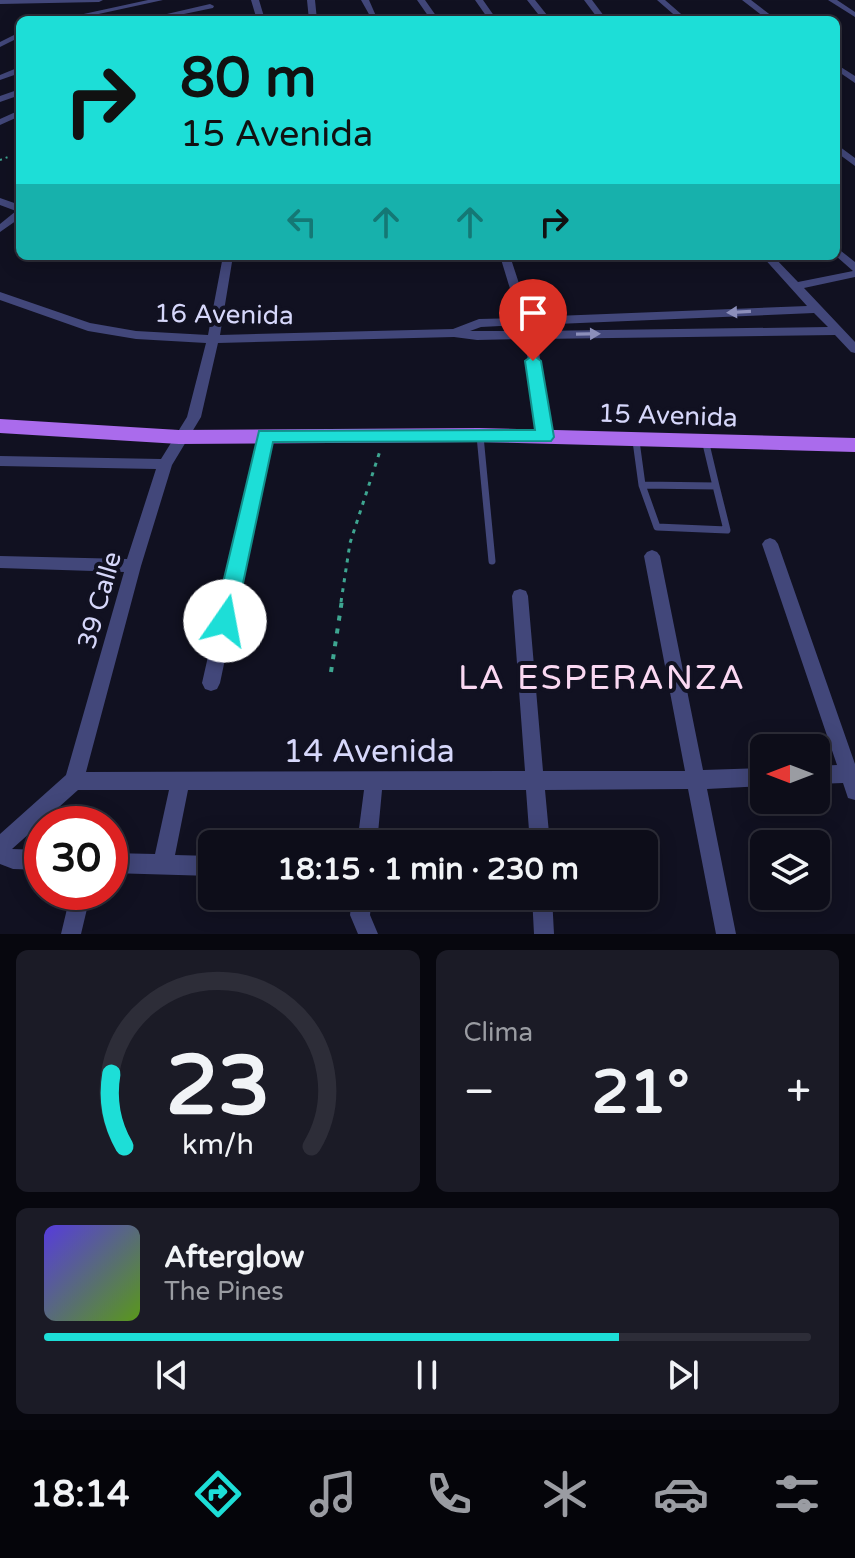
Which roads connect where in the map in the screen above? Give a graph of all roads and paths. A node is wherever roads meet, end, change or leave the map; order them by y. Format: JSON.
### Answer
{"nodes":[{"id":1,"x":99,"y":0,"type":"edge"},
{"id":2,"x":159,"y":0,"type":"edge"},
{"id":3,"x":365,"y":0,"type":"edge"},
{"id":4,"x":531,"y":0,"type":"edge"},
{"id":5,"x":661,"y":0,"type":"edge"},
{"id":6,"x":746,"y":0,"type":"edge"},
{"id":7,"x":832,"y":0,"type":"edge"},
{"id":8,"x":0,"y":2,"type":"edge"},
{"id":9,"x":86,"y":2,"type":"junction"},
{"id":10,"x":210,"y":6,"type":"dead end"},
{"id":11,"x":91,"y":13,"type":"junction"},
{"id":12,"x":373,"y":14,"type":"dead end"},
{"id":13,"x":855,"y":15,"type":"edge"},
{"id":14,"x":78,"y":16,"type":"edge"},
{"id":15,"x":164,"y":16,"type":"edge"},
{"id":16,"x":543,"y":16,"type":"edge"},
{"id":17,"x":679,"y":16,"type":"edge"},
{"id":18,"x":768,"y":16,"type":"edge"},
{"id":19,"x":16,"y":215,"type":"edge"},
{"id":20,"x":0,"y":229,"type":"edge"},
{"id":21,"x":840,"y":254,"type":"edge"},
{"id":22,"x":227,"y":260,"type":"edge"},
{"id":23,"x":506,"y":260,"type":"edge"},
{"id":24,"x":771,"y":260,"type":"edge"},
{"id":25,"x":855,"y":271,"type":"edge"},
{"id":26,"x":796,"y":286,"type":"junction"},
{"id":27,"x":0,"y":296,"type":"edge"},
{"id":28,"x":817,"y":309,"type":"junction"},
{"id":29,"x":525,"y":322,"type":"junction"},
{"id":30,"x":838,"y":331,"type":"junction"},
{"id":31,"x":454,"y":333,"type":"junction"},
{"id":32,"x":530,"y":335,"type":"junction"},
{"id":33,"x":213,"y":339,"type":"junction"},
{"id":34,"x":855,"y":349,"type":"edge"},
{"id":35,"x":0,"y":426,"type":"edge"},
{"id":36,"x":480,"y":435,"type":"junction"},
{"id":37,"x":265,"y":436,"type":"junction"},
{"id":38,"x":385,"y":436,"type":"junction"},
{"id":39,"x":182,"y":437,"type":"junction"},
{"id":40,"x":545,"y":437,"type":"junction"},
{"id":41,"x":636,"y":441,"type":"junction"},
{"id":42,"x":706,"y":444,"type":"junction"},
{"id":43,"x":855,"y":445,"type":"edge"},
{"id":44,"x":0,"y":461,"type":"edge"},
{"id":45,"x":165,"y":464,"type":"junction"},
{"id":46,"x":642,"y":485,"type":"junction"},
{"id":47,"x":716,"y":486,"type":"junction"},
{"id":48,"x":770,"y":544,"type":"dead end"},
{"id":49,"x":652,"y":556,"type":"dead end"},
{"id":50,"x":492,"y":561,"type":"dead end"},
{"id":51,"x":0,"y":562,"type":"edge"},
{"id":52,"x":133,"y":566,"type":"junction"},
{"id":53,"x":520,"y":596,"type":"dead end"},
{"id":54,"x":331,"y":672,"type":"dead end"},
{"id":55,"x":211,"y":683,"type":"dead end"},
{"id":56,"x":750,"y":778,"type":"edge"},
{"id":57,"x":830,"y":778,"type":"edge"},
{"id":58,"x":537,"y":780,"type":"junction"},
{"id":59,"x":697,"y":780,"type":"junction"},
{"id":60,"x":74,"y":781,"type":"junction"},
{"id":61,"x":180,"y":781,"type":"junction"},
{"id":62,"x":374,"y":781,"type":"junction"},
{"id":63,"x":852,"y":782,"type":"edge"},
{"id":64,"x":369,"y":830,"type":"edge"},
{"id":65,"x":539,"y":830,"type":"edge"},
{"id":66,"x":0,"y":847,"type":"edge"},
{"id":67,"x":0,"y":854,"type":"edge"},
{"id":68,"x":24,"y":859,"type":"edge"},
{"id":69,"x":128,"y":864,"type":"edge"},
{"id":70,"x":163,"y":865,"type":"junction"},
{"id":71,"x":198,"y":866,"type":"edge"},
{"id":72,"x":77,"y":910,"type":"edge"},
{"id":73,"x":361,"y":910,"type":"edge"},
{"id":74,"x":543,"y":910,"type":"edge"},
{"id":75,"x":71,"y":934,"type":"edge"},
{"id":76,"x":368,"y":934,"type":"edge"},
{"id":77,"x":544,"y":934,"type":"edge"},
{"id":78,"x":726,"y":934,"type":"edge"}],
"edges":[{"from":1,"to":9,"type":"street"},
{"from":2,"to":11,"type":"street"},
{"from":3,"to":12,"type":"street"},
{"from":4,"to":16,"type":"street"},
{"from":5,"to":17,"type":"street"},
{"from":6,"to":18,"type":"street"},
{"from":7,"to":13,"type":"street"},
{"from":8,"to":9,"type":"street"},
{"from":9,"to":11,"type":"street"},
{"from":10,"to":15,"type":"street"},
{"from":11,"to":14,"type":"street"},
{"from":19,"to":20,"type":"street"},
{"from":21,"to":25,"type":"street"},
{"from":22,"to":33,"type":"street","name":"39 Calle"},
{"from":23,"to":29,"type":"street"},
{"from":24,"to":26,"type":"street"},
{"from":25,"to":26,"type":"street"},
{"from":26,"to":28,"type":"street"},
{"from":27,"to":33,"type":"street","name":"16 Avenida"},
{"from":28,"to":29,"type":"street","name":"16 Avenida","one_way":true},
{"from":28,"to":30,"type":"street"},
{"from":29,"to":31,"type":"street","name":"16 Avenida"},
{"from":29,"to":32,"type":"street"},
{"from":32,"to":30,"type":"street","name":"16 Avenida","one_way":true},
{"from":30,"to":34,"type":"street"},
{"from":31,"to":32,"type":"street","name":"16 Avenida"},
{"from":31,"to":33,"type":"street","name":"16 Avenida"},
{"from":32,"to":40,"type":"street"},
{"from":33,"to":39,"type":"street","name":"39 Calle"},
{"from":35,"to":39,"type":"main road","name":"15 Avenida"},
{"from":36,"to":38,"type":"main road","name":"15 Avenida"},
{"from":36,"to":40,"type":"main road","name":"15 Avenida"},
{"from":36,"to":50,"type":"lane"},
{"from":37,"to":38,"type":"main road","name":"15 Avenida"},
{"from":37,"to":39,"type":"main road","name":"15 Avenida"},
{"from":37,"to":55,"type":"street"},
{"from":38,"to":54,"type":"path"},
{"from":39,"to":45,"type":"street","name":"39 Calle"},
{"from":40,"to":41,"type":"main road","name":"15 Avenida"},
{"from":41,"to":42,"type":"main road","name":"15 Avenida"},
{"from":41,"to":46,"type":"lane"},
{"from":42,"to":43,"type":"main road","name":"15 Avenida"},
{"from":42,"to":47,"type":"lane"},
{"from":44,"to":45,"type":"street"},
{"from":45,"to":52,"type":"street","name":"39 Calle"},
{"from":46,"to":47,"type":"lane"},
{"from":46,"to":47,"type":"lane"},
{"from":48,"to":63,"type":"street"},
{"from":49,"to":59,"type":"street"},
{"from":51,"to":52,"type":"street"},
{"from":52,"to":60,"type":"street","name":"39 Calle"},
{"from":53,"to":58,"type":"street"},
{"from":56,"to":59,"type":"street","name":"14 Avenida"},
{"from":57,"to":63,"type":"street"},
{"from":58,"to":59,"type":"street","name":"14 Avenida"},
{"from":58,"to":62,"type":"street","name":"14 Avenida"},
{"from":58,"to":65,"type":"street"},
{"from":59,"to":78,"type":"street"},
{"from":60,"to":61,"type":"street","name":"14 Avenida"},
{"from":60,"to":66,"type":"street"},
{"from":61,"to":62,"type":"street","name":"14 Avenida"},
{"from":61,"to":70,"type":"street"},
{"from":62,"to":64,"type":"street"},
{"from":67,"to":68,"type":"street"},
{"from":69,"to":70,"type":"street"},
{"from":70,"to":71,"type":"street"},
{"from":72,"to":75,"type":"street"},
{"from":73,"to":76,"type":"street"},
{"from":74,"to":77,"type":"street"}]}
